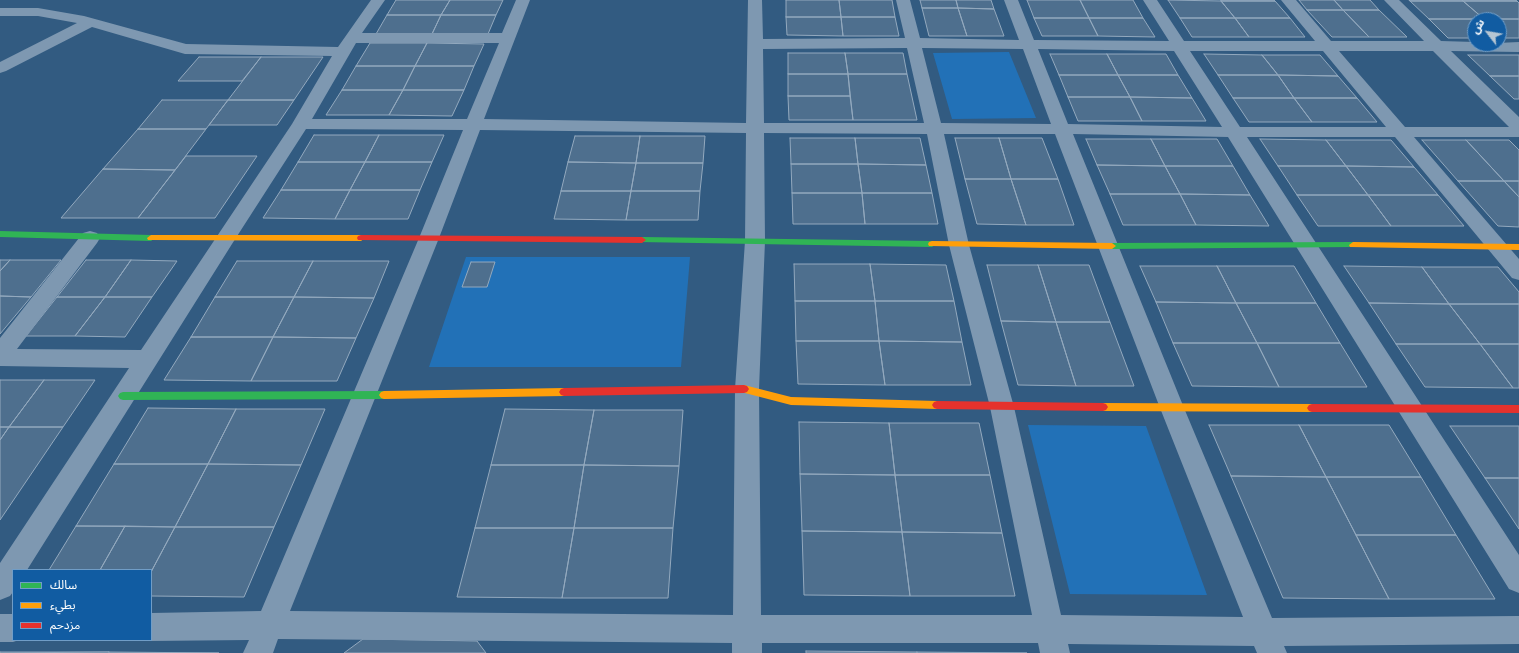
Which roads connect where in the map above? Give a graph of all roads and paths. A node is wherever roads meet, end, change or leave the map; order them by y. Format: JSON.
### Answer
{"nodes":[{"id":1,"x":378,"y":0,"type":"edge"},
{"id":2,"x":523,"y":0,"type":"edge"},
{"id":3,"x":755,"y":0,"type":"edge"},
{"id":4,"x":903,"y":0,"type":"edge"},
{"id":5,"x":1011,"y":0,"type":"edge"},
{"id":6,"x":1150,"y":0,"type":"edge"},
{"id":7,"x":1288,"y":0,"type":"edge"},
{"id":8,"x":1391,"y":0,"type":"edge"},
{"id":9,"x":0,"y":12,"type":"edge"},
{"id":10,"x":91,"y":22,"type":"junction"},
{"id":11,"x":509,"y":38,"type":"junction"},
{"id":12,"x":914,"y":43,"type":"junction"},
{"id":13,"x":755,"y":44,"type":"junction"},
{"id":14,"x":347,"y":45,"type":"junction"},
{"id":15,"x":1029,"y":45,"type":"junction"},
{"id":16,"x":1179,"y":46,"type":"junction"},
{"id":17,"x":1327,"y":46,"type":"junction"},
{"id":18,"x":1437,"y":46,"type":"junction"},
{"id":19,"x":1519,"y":47,"type":"edge"},
{"id":20,"x":0,"y":68,"type":"edge"},
{"id":21,"x":301,"y":124,"type":"junction"},
{"id":22,"x":475,"y":124,"type":"junction"},
{"id":23,"x":1519,"y":127,"type":"edge"},
{"id":24,"x":755,"y":128,"type":"junction"},
{"id":25,"x":934,"y":128,"type":"junction"},
{"id":26,"x":1063,"y":129,"type":"junction"},
{"id":27,"x":1400,"y":131,"type":"junction"},
{"id":28,"x":1233,"y":132,"type":"junction"},
{"id":29,"x":1519,"y":132,"type":"edge"},
{"id":30,"x":0,"y":234,"type":"edge"},
{"id":31,"x":90,"y":238,"type":"junction"},
{"id":32,"x":225,"y":238,"type":"junction"},
{"id":33,"x":430,"y":238,"type":"junction"},
{"id":34,"x":754,"y":241,"type":"junction"},
{"id":35,"x":959,"y":245,"type":"junction"},
{"id":36,"x":1305,"y":245,"type":"junction"},
{"id":37,"x":1108,"y":246,"type":"junction"},
{"id":38,"x":1497,"y":247,"type":"junction"},
{"id":39,"x":1519,"y":247,"type":"edge"},
{"id":40,"x":1519,"y":273,"type":"edge"},
{"id":41,"x":0,"y":354,"type":"edge"},
{"id":42,"x":0,"y":357,"type":"edge"},
{"id":43,"x":147,"y":359,"type":"junction"},
{"id":44,"x":747,"y":389,"type":"junction"},
{"id":45,"x":364,"y":395,"type":"junction"},
{"id":46,"x":123,"y":396,"type":"junction"},
{"id":47,"x":1002,"y":407,"type":"junction"},
{"id":48,"x":1172,"y":408,"type":"junction"},
{"id":49,"x":1409,"y":409,"type":"junction"},
{"id":50,"x":1519,"y":409,"type":"edge"},
{"id":51,"x":1519,"y":580,"type":"edge"},
{"id":52,"x":0,"y":587,"type":"edge"},
{"id":53,"x":270,"y":625,"type":"junction"},
{"id":54,"x":152,"y":627,"type":"edge"},
{"id":55,"x":0,"y":628,"type":"edge"},
{"id":56,"x":12,"y":628,"type":"edge"},
{"id":57,"x":1519,"y":630,"type":"edge"},
{"id":58,"x":746,"y":641,"type":"edge"},
{"id":59,"x":1052,"y":641,"type":"edge"},
{"id":60,"x":1268,"y":642,"type":"edge"},
{"id":61,"x":258,"y":653,"type":"edge"}],
"edges":[{"from":1,"to":14,"type":"street"},
{"from":2,"to":11,"type":"street"},
{"from":3,"to":13,"type":"street"},
{"from":4,"to":12,"type":"street"},
{"from":5,"to":15,"type":"street"},
{"from":6,"to":16,"type":"street"},
{"from":7,"to":17,"type":"street"},
{"from":8,"to":18,"type":"street"},
{"from":9,"to":10,"type":"street"},
{"from":10,"to":14,"type":"street"},
{"from":10,"to":20,"type":"street"},
{"from":11,"to":14,"type":"street"},
{"from":11,"to":22,"type":"street"},
{"from":12,"to":13,"type":"street"},
{"from":12,"to":15,"type":"street"},
{"from":12,"to":25,"type":"street"},
{"from":13,"to":24,"type":"street"},
{"from":14,"to":21,"type":"street"},
{"from":15,"to":16,"type":"street"},
{"from":15,"to":26,"type":"street"},
{"from":16,"to":17,"type":"street"},
{"from":16,"to":28,"type":"street"},
{"from":17,"to":18,"type":"street"},
{"from":17,"to":27,"type":"street"},
{"from":18,"to":19,"type":"street"},
{"from":18,"to":23,"type":"street"},
{"from":21,"to":22,"type":"street"},
{"from":21,"to":32,"type":"street"},
{"from":22,"to":24,"type":"street"},
{"from":22,"to":33,"type":"street"},
{"from":24,"to":25,"type":"street"},
{"from":24,"to":34,"type":"street"},
{"from":25,"to":26,"type":"street"},
{"from":25,"to":35,"type":"street"},
{"from":26,"to":28,"type":"street"},
{"from":26,"to":37,"type":"street"},
{"from":27,"to":28,"type":"street"},
{"from":27,"to":29,"type":"street"},
{"from":27,"to":38,"type":"street"},
{"from":28,"to":36,"type":"street"},
{"from":30,"to":31,"type":"street"},
{"from":31,"to":32,"type":"street"},
{"from":31,"to":41,"type":"street"},
{"from":32,"to":33,"type":"street"},
{"from":32,"to":43,"type":"street"},
{"from":33,"to":34,"type":"street"},
{"from":33,"to":45,"type":"street"},
{"from":34,"to":35,"type":"street"},
{"from":34,"to":44,"type":"street"},
{"from":35,"to":37,"type":"street"},
{"from":35,"to":47,"type":"street"},
{"from":36,"to":37,"type":"street"},
{"from":36,"to":38,"type":"street"},
{"from":36,"to":49,"type":"street"},
{"from":37,"to":48,"type":"street"},
{"from":38,"to":39,"type":"street"},
{"from":38,"to":40,"type":"street"},
{"from":42,"to":43,"type":"street"},
{"from":43,"to":46,"type":"street"},
{"from":44,"to":45,"type":"street"},
{"from":44,"to":47,"type":"street"},
{"from":44,"to":58,"type":"street"},
{"from":45,"to":46,"type":"street"},
{"from":45,"to":53,"type":"street"},
{"from":46,"to":52,"type":"street"},
{"from":47,"to":48,"type":"street"},
{"from":47,"to":59,"type":"street"},
{"from":48,"to":49,"type":"street"},
{"from":48,"to":60,"type":"street"},
{"from":49,"to":50,"type":"street"},
{"from":49,"to":51,"type":"street"},
{"from":53,"to":54,"type":"street"},
{"from":53,"to":58,"type":"street"},
{"from":53,"to":61,"type":"street"},
{"from":55,"to":56,"type":"street"},
{"from":57,"to":60,"type":"street"},
{"from":58,"to":59,"type":"street"},
{"from":59,"to":60,"type":"street"}]}
